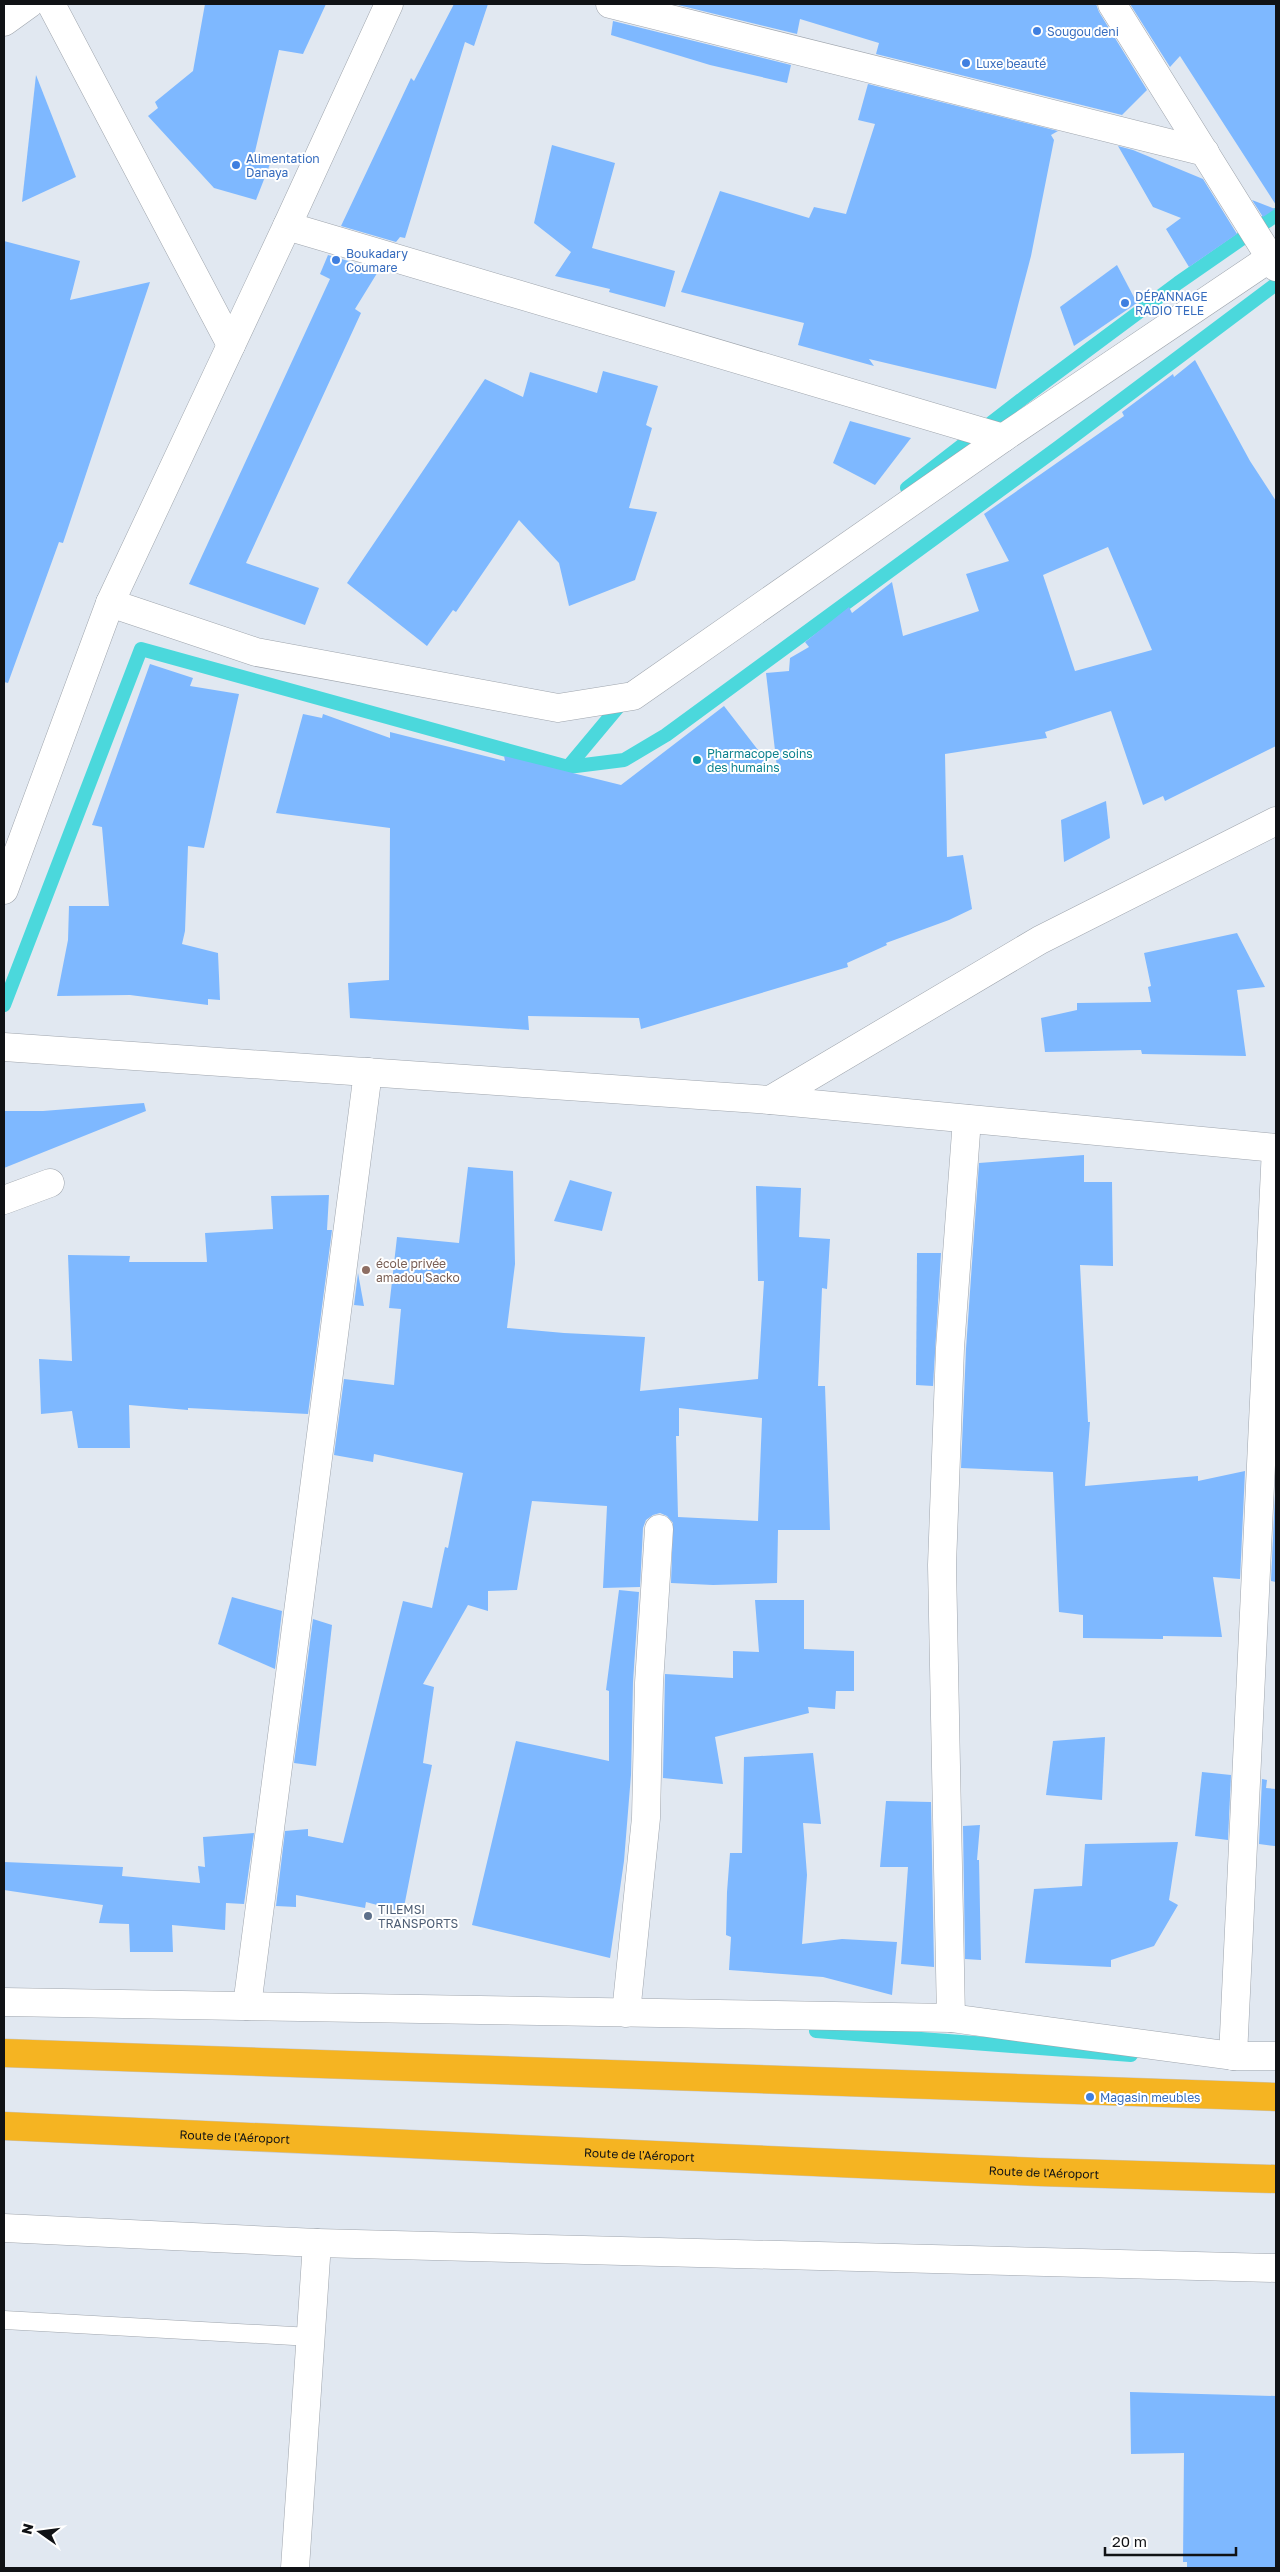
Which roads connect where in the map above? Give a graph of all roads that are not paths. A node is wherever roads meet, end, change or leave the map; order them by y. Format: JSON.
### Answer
{"nodes":[{"id":1,"x":28,"y":4,"type":"edge"},
{"id":2,"x":51,"y":4,"type":"edge"},
{"id":3,"x":389,"y":4,"type":"edge"},
{"id":4,"x":610,"y":4,"type":"edge"},
{"id":5,"x":1112,"y":4,"type":"edge"},
{"id":6,"x":4,"y":22,"type":"edge"},
{"id":7,"x":1205,"y":152,"type":"junction"},
{"id":8,"x":287,"y":226,"type":"junction"},
{"id":9,"x":1274,"y":259,"type":"edge"},
{"id":10,"x":231,"y":345,"type":"junction"},
{"id":11,"x":1003,"y":438,"type":"junction"},
{"id":12,"x":110,"y":603,"type":"junction"},
{"id":13,"x":1276,"y":821,"type":"edge"},
{"id":14,"x":4,"y":890,"type":"edge"},
{"id":15,"x":4,"y":1047,"type":"edge"},
{"id":16,"x":368,"y":1072,"type":"junction"},
{"id":17,"x":770,"y":1100,"type":"junction"},
{"id":18,"x":966,"y":1119,"type":"junction"},
{"id":19,"x":1276,"y":1148,"type":"edge"},
{"id":20,"x":50,"y":1183,"type":"dead end"},
{"id":21,"x":4,"y":1200,"type":"edge"},
{"id":22,"x":659,"y":1529,"type":"dead end"},
{"id":23,"x":4,"y":2002,"type":"edge"},
{"id":24,"x":247,"y":2006,"type":"junction"},
{"id":25,"x":626,"y":2013,"type":"junction"},
{"id":26,"x":951,"y":2018,"type":"junction"},
{"id":27,"x":4,"y":2053,"type":"edge"},
{"id":28,"x":1233,"y":2056,"type":"junction"},
{"id":29,"x":1276,"y":2056,"type":"edge"},
{"id":30,"x":1276,"y":2097,"type":"edge"},
{"id":31,"x":4,"y":2126,"type":"edge"},
{"id":32,"x":1276,"y":2179,"type":"edge"},
{"id":33,"x":4,"y":2228,"type":"edge"},
{"id":34,"x":317,"y":2243,"type":"junction"},
{"id":35,"x":1276,"y":2268,"type":"edge"},
{"id":36,"x":4,"y":2320,"type":"edge"},
{"id":37,"x":311,"y":2337,"type":"junction"},
{"id":38,"x":295,"y":2568,"type":"edge"}],
"edges":[{"from":1,"to":6,"type":"street"},
{"from":2,"to":10,"type":"street"},
{"from":3,"to":8,"type":"street"},
{"from":4,"to":7,"type":"street"},
{"from":5,"to":7,"type":"street"},
{"from":7,"to":9,"type":"street"},
{"from":8,"to":10,"type":"street"},
{"from":8,"to":11,"type":"street"},
{"from":9,"to":11,"type":"street"},
{"from":10,"to":12,"type":"street"},
{"from":11,"to":12,"type":"street"},
{"from":12,"to":14,"type":"street"},
{"from":13,"to":17,"type":"street"},
{"from":15,"to":16,"type":"street"},
{"from":16,"to":17,"type":"street"},
{"from":16,"to":24,"type":"street"},
{"from":17,"to":18,"type":"street"},
{"from":18,"to":19,"type":"street"},
{"from":18,"to":26,"type":"street"},
{"from":19,"to":28,"type":"street"},
{"from":20,"to":21,"type":"street"},
{"from":22,"to":25,"type":"street"},
{"from":23,"to":24,"type":"street"},
{"from":24,"to":25,"type":"street"},
{"from":25,"to":26,"type":"street"},
{"from":26,"to":28,"type":"street"},
{"from":27,"to":30,"type":"highway"},
{"from":28,"to":29,"type":"street"},
{"from":31,"to":32,"type":"highway","name":"Route de l'Aéroport"},
{"from":33,"to":34,"type":"street"},
{"from":34,"to":35,"type":"street"},
{"from":34,"to":37,"type":"street"},
{"from":36,"to":37,"type":"lane"},
{"from":37,"to":38,"type":"street"}]}
